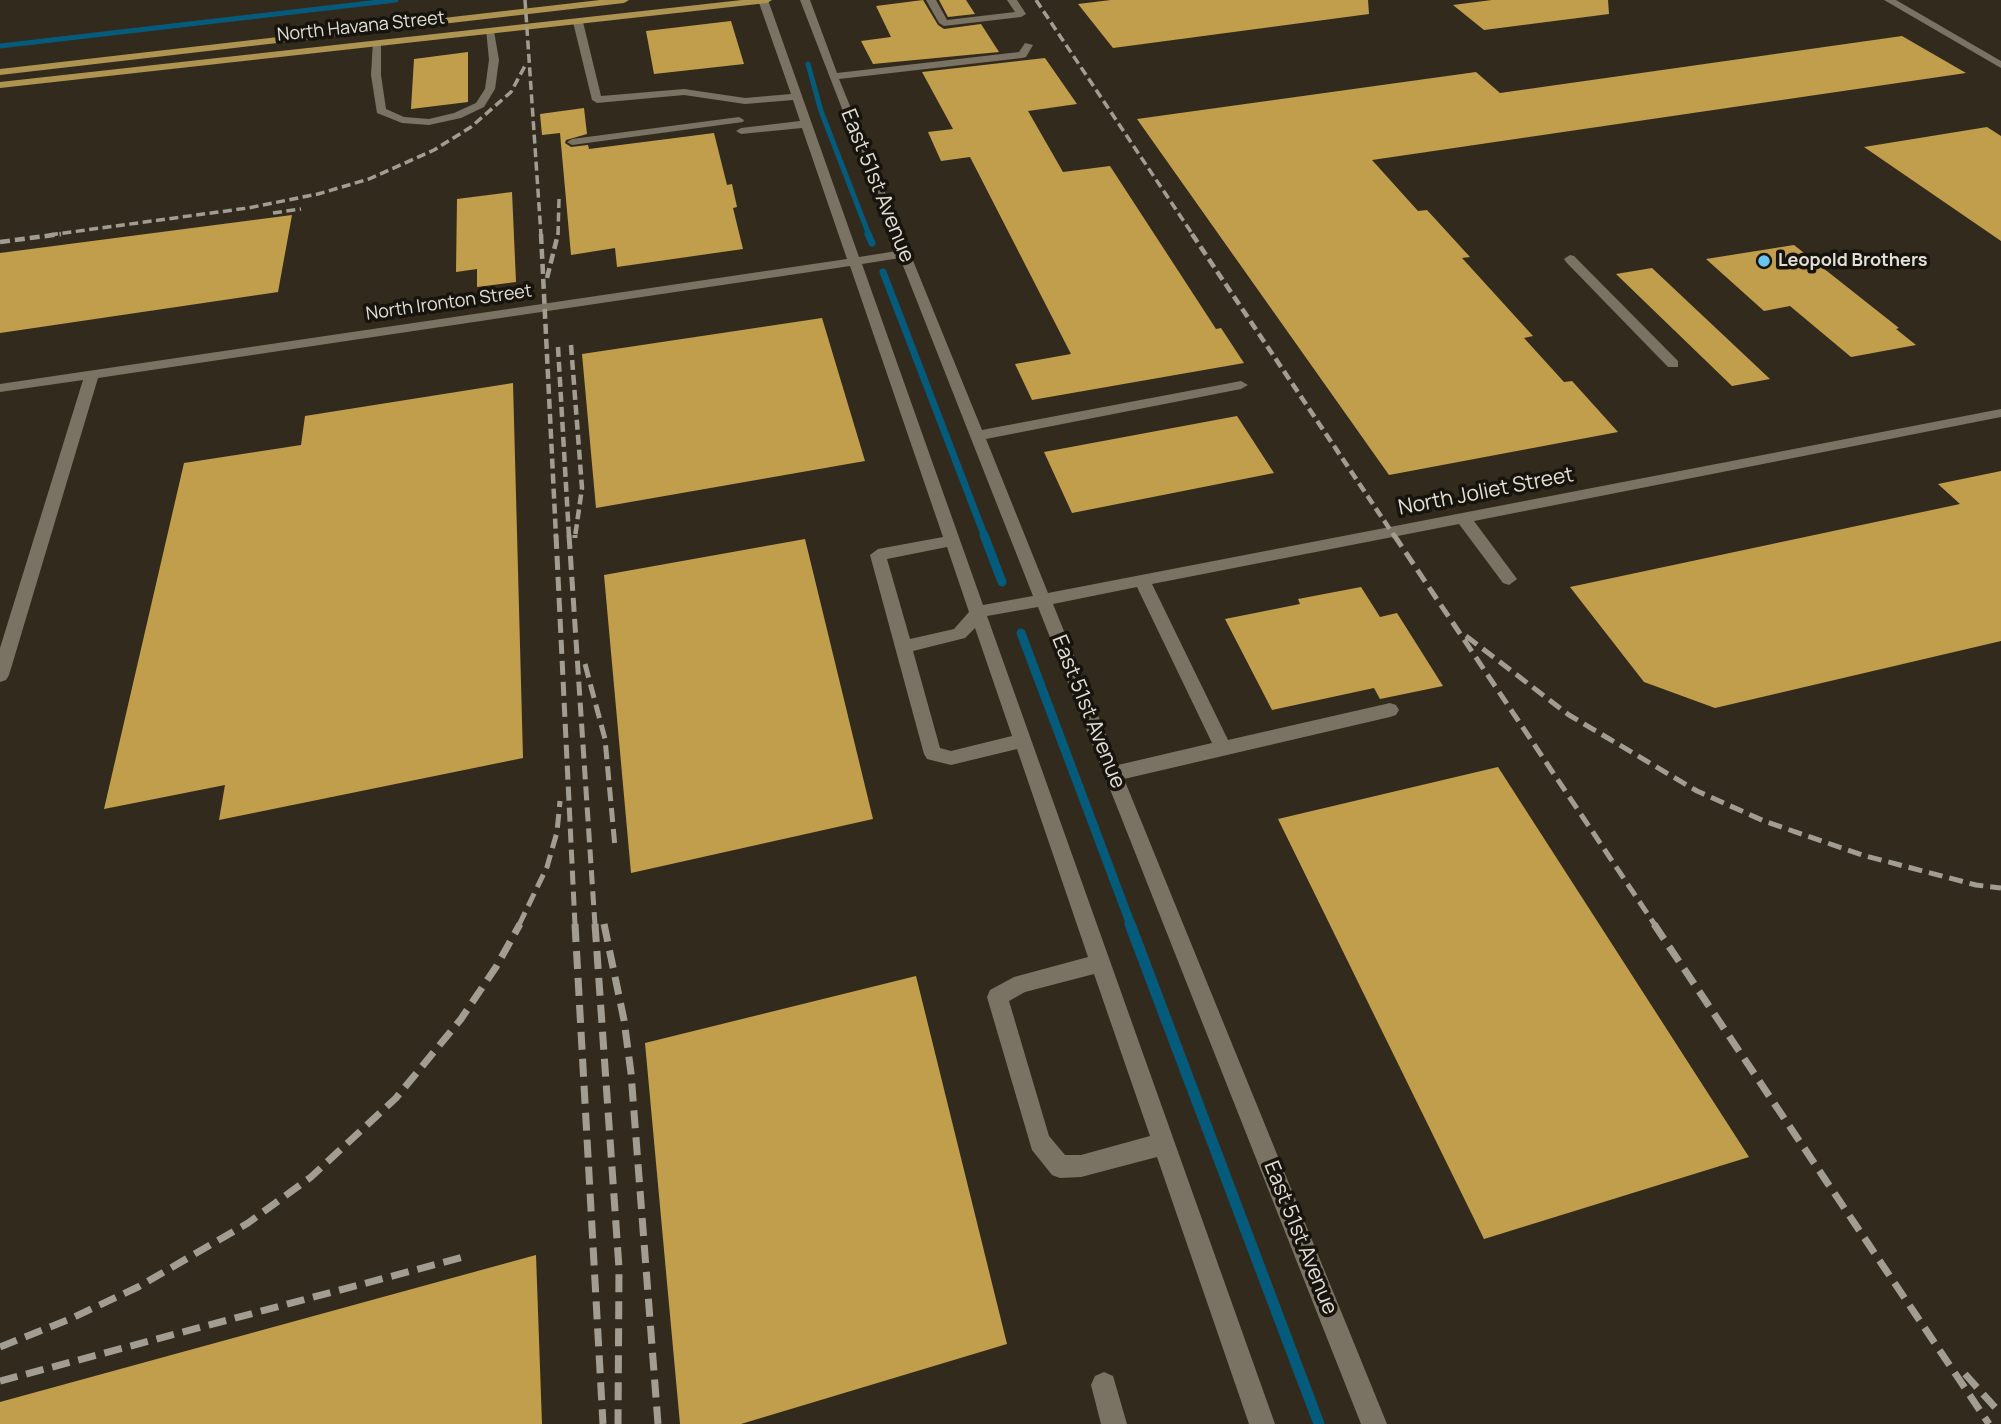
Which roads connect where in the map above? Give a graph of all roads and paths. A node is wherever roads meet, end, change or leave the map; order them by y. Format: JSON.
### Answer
{"nodes":[{"id":1,"x":624,"y":0,"type":"edge"},
{"id":2,"x":764,"y":0,"type":"edge"},
{"id":3,"x":805,"y":0,"type":"edge"},
{"id":4,"x":931,"y":0,"type":"edge"},
{"id":5,"x":1012,"y":0,"type":"edge"},
{"id":6,"x":1889,"y":0,"type":"edge"},
{"id":7,"x":578,"y":22,"type":"junction"},
{"id":8,"x":489,"y":31,"type":"junction"},
{"id":9,"x":376,"y":43,"type":"junction"},
{"id":10,"x":1028,"y":45,"type":"dead end"},
{"id":11,"x":2001,"y":65,"type":"edge"},
{"id":12,"x":0,"y":72,"type":"edge"},
{"id":13,"x":833,"y":77,"type":"junction"},
{"id":14,"x":0,"y":85,"type":"edge"},
{"id":15,"x":797,"y":97,"type":"junction"},
{"id":16,"x":806,"y":124,"type":"junction"},
{"id":17,"x":572,"y":142,"type":"dead end"},
{"id":18,"x":904,"y":254,"type":"junction"},
{"id":19,"x":1570,"y":259,"type":"dead end"},
{"id":20,"x":855,"y":262,"type":"junction"},
{"id":21,"x":1673,"y":364,"type":"dead end"},
{"id":22,"x":92,"y":374,"type":"junction"},
{"id":23,"x":1241,"y":385,"type":"dead end"},
{"id":24,"x":0,"y":388,"type":"edge"},
{"id":25,"x":2001,"y":413,"type":"edge"},
{"id":26,"x":977,"y":436,"type":"junction"},
{"id":27,"x":1463,"y":518,"type":"junction"},
{"id":28,"x":954,"y":540,"type":"junction"},
{"id":29,"x":1509,"y":579,"type":"dead end"},
{"id":30,"x":1142,"y":580,"type":"junction"},
{"id":31,"x":1043,"y":600,"type":"junction"},
{"id":32,"x":979,"y":612,"type":"junction"},
{"id":33,"x":903,"y":647,"type":"junction"},
{"id":34,"x":0,"y":675,"type":"edge"},
{"id":35,"x":1391,"y":710,"type":"dead end"},
{"id":36,"x":1024,"y":740,"type":"junction"},
{"id":37,"x":1223,"y":748,"type":"junction"},
{"id":38,"x":1113,"y":774,"type":"junction"},
{"id":39,"x":1101,"y":963,"type":"junction"},
{"id":40,"x":1164,"y":1143,"type":"junction"},
{"id":41,"x":1104,"y":1385,"type":"dead end"},
{"id":42,"x":1114,"y":1424,"type":"edge"},
{"id":43,"x":1262,"y":1424,"type":"edge"},
{"id":44,"x":1374,"y":1424,"type":"edge"}],
"edges":[{"from":1,"to":12,"type":"main road","name":"North Havana Street"},
{"from":2,"to":7,"type":"main road","name":"North Havana Street"},
{"from":2,"to":15,"type":"street","name":"East 51st Avenue"},
{"from":3,"to":13,"type":"street","name":"East 51st Avenue"},
{"from":4,"to":5,"type":"street"},
{"from":6,"to":11,"type":"street"},
{"from":7,"to":8,"type":"main road","name":"North Havana Street"},
{"from":7,"to":15,"type":"street"},
{"from":8,"to":9,"type":"main road","name":"North Havana Street"},
{"from":8,"to":9,"type":"street"},
{"from":9,"to":14,"type":"main road","name":"North Havana Street"},
{"from":10,"to":13,"type":"street"},
{"from":13,"to":18,"type":"street","name":"East 51st Avenue"},
{"from":15,"to":16,"type":"street","name":"East 51st Avenue"},
{"from":16,"to":17,"type":"street"},
{"from":16,"to":20,"type":"street","name":"East 51st Avenue"},
{"from":18,"to":20,"type":"street","name":"North Ironton Street"},
{"from":18,"to":26,"type":"street","name":"East 51st Avenue"},
{"from":19,"to":21,"type":"street"},
{"from":20,"to":22,"type":"street","name":"North Ironton Street"},
{"from":20,"to":28,"type":"street","name":"East 51st Avenue"},
{"from":22,"to":24,"type":"street","name":"North Ironton Street"},
{"from":22,"to":34,"type":"street"},
{"from":23,"to":26,"type":"street"},
{"from":25,"to":27,"type":"street","name":"North Joliet Street"},
{"from":26,"to":31,"type":"street","name":"East 51st Avenue"},
{"from":27,"to":29,"type":"street"},
{"from":27,"to":30,"type":"street","name":"North Joliet Street"},
{"from":28,"to":32,"type":"street","name":"East 51st Avenue"},
{"from":28,"to":33,"type":"street"},
{"from":30,"to":31,"type":"street","name":"North Joliet Street"},
{"from":30,"to":37,"type":"street"},
{"from":31,"to":32,"type":"street","name":"North Joliet Street"},
{"from":31,"to":38,"type":"street","name":"East 51st Avenue"},
{"from":32,"to":33,"type":"street"},
{"from":32,"to":36,"type":"street","name":"East 51st Avenue"},
{"from":33,"to":36,"type":"street"},
{"from":35,"to":37,"type":"street"},
{"from":36,"to":39,"type":"street","name":"East 51st Avenue"},
{"from":37,"to":38,"type":"street"},
{"from":38,"to":44,"type":"street","name":"East 51st Avenue"},
{"from":39,"to":40,"type":"street","name":"East 51st Avenue"},
{"from":39,"to":40,"type":"street"},
{"from":40,"to":43,"type":"street","name":"East 51st Avenue"},
{"from":41,"to":42,"type":"street"}]}
